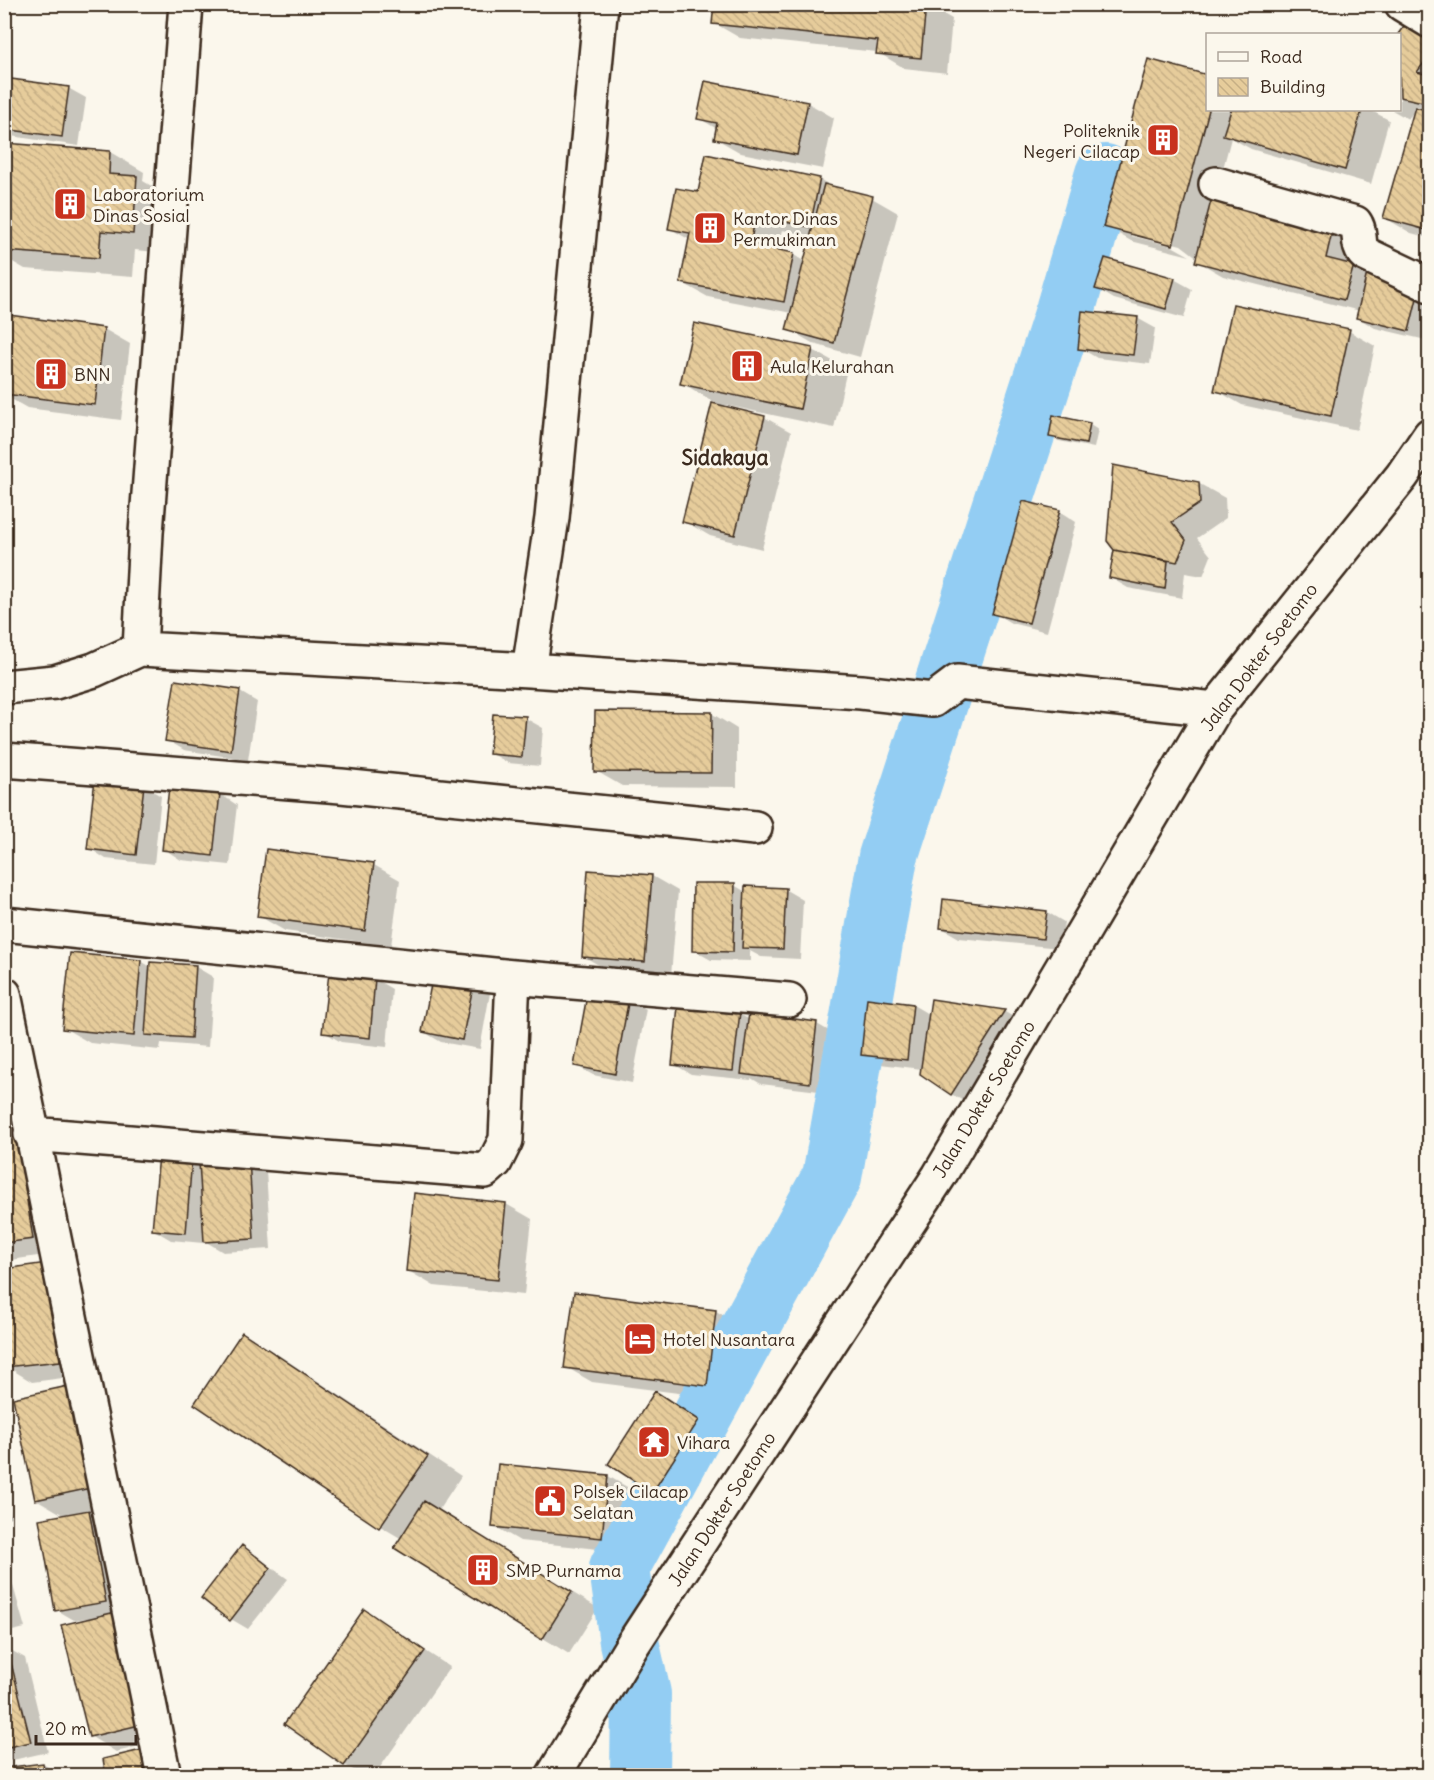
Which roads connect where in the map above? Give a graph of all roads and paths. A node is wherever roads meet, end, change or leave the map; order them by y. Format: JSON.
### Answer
{"nodes":[{"id":1,"x":186,"y":4,"type":"edge"},
{"id":2,"x":601,"y":4,"type":"edge"},
{"id":3,"x":1402,"y":4,"type":"edge"},
{"id":4,"x":1430,"y":21,"type":"edge"},
{"id":5,"x":1216,"y":184,"type":"dead end"},
{"id":6,"x":1430,"y":285,"type":"edge"},
{"id":7,"x":1430,"y":435,"type":"edge"},
{"id":8,"x":141,"y":649,"type":"junction"},
{"id":9,"x":529,"y":670,"type":"junction"},
{"id":10,"x":4,"y":687,"type":"edge"},
{"id":11,"x":1215,"y":709,"type":"junction"},
{"id":12,"x":4,"y":760,"type":"edge"},
{"id":13,"x":755,"y":828,"type":"dead end"},
{"id":14,"x":4,"y":924,"type":"edge"},
{"id":15,"x":513,"y":977,"type":"junction"},
{"id":16,"x":4,"y":994,"type":"edge"},
{"id":17,"x":789,"y":1000,"type":"dead end"},
{"id":18,"x":31,"y":1134,"type":"junction"},
{"id":19,"x":164,"y":1776,"type":"edge"},
{"id":20,"x":553,"y":1776,"type":"edge"}],
"edges":[{"from":1,"to":8,"type":"street"},
{"from":2,"to":9,"type":"street"},
{"from":3,"to":4,"type":"street"},
{"from":5,"to":6,"type":"street"},
{"from":7,"to":11,"type":"street","name":"Jalan Dokter Soetomo"},
{"from":8,"to":9,"type":"street"},
{"from":8,"to":10,"type":"street"},
{"from":9,"to":11,"type":"street"},
{"from":11,"to":20,"type":"street","name":"Jalan Dokter Soetomo"},
{"from":12,"to":13,"type":"street"},
{"from":14,"to":15,"type":"street"},
{"from":15,"to":17,"type":"street"},
{"from":15,"to":18,"type":"street"},
{"from":16,"to":18,"type":"street"},
{"from":18,"to":19,"type":"street"}]}
